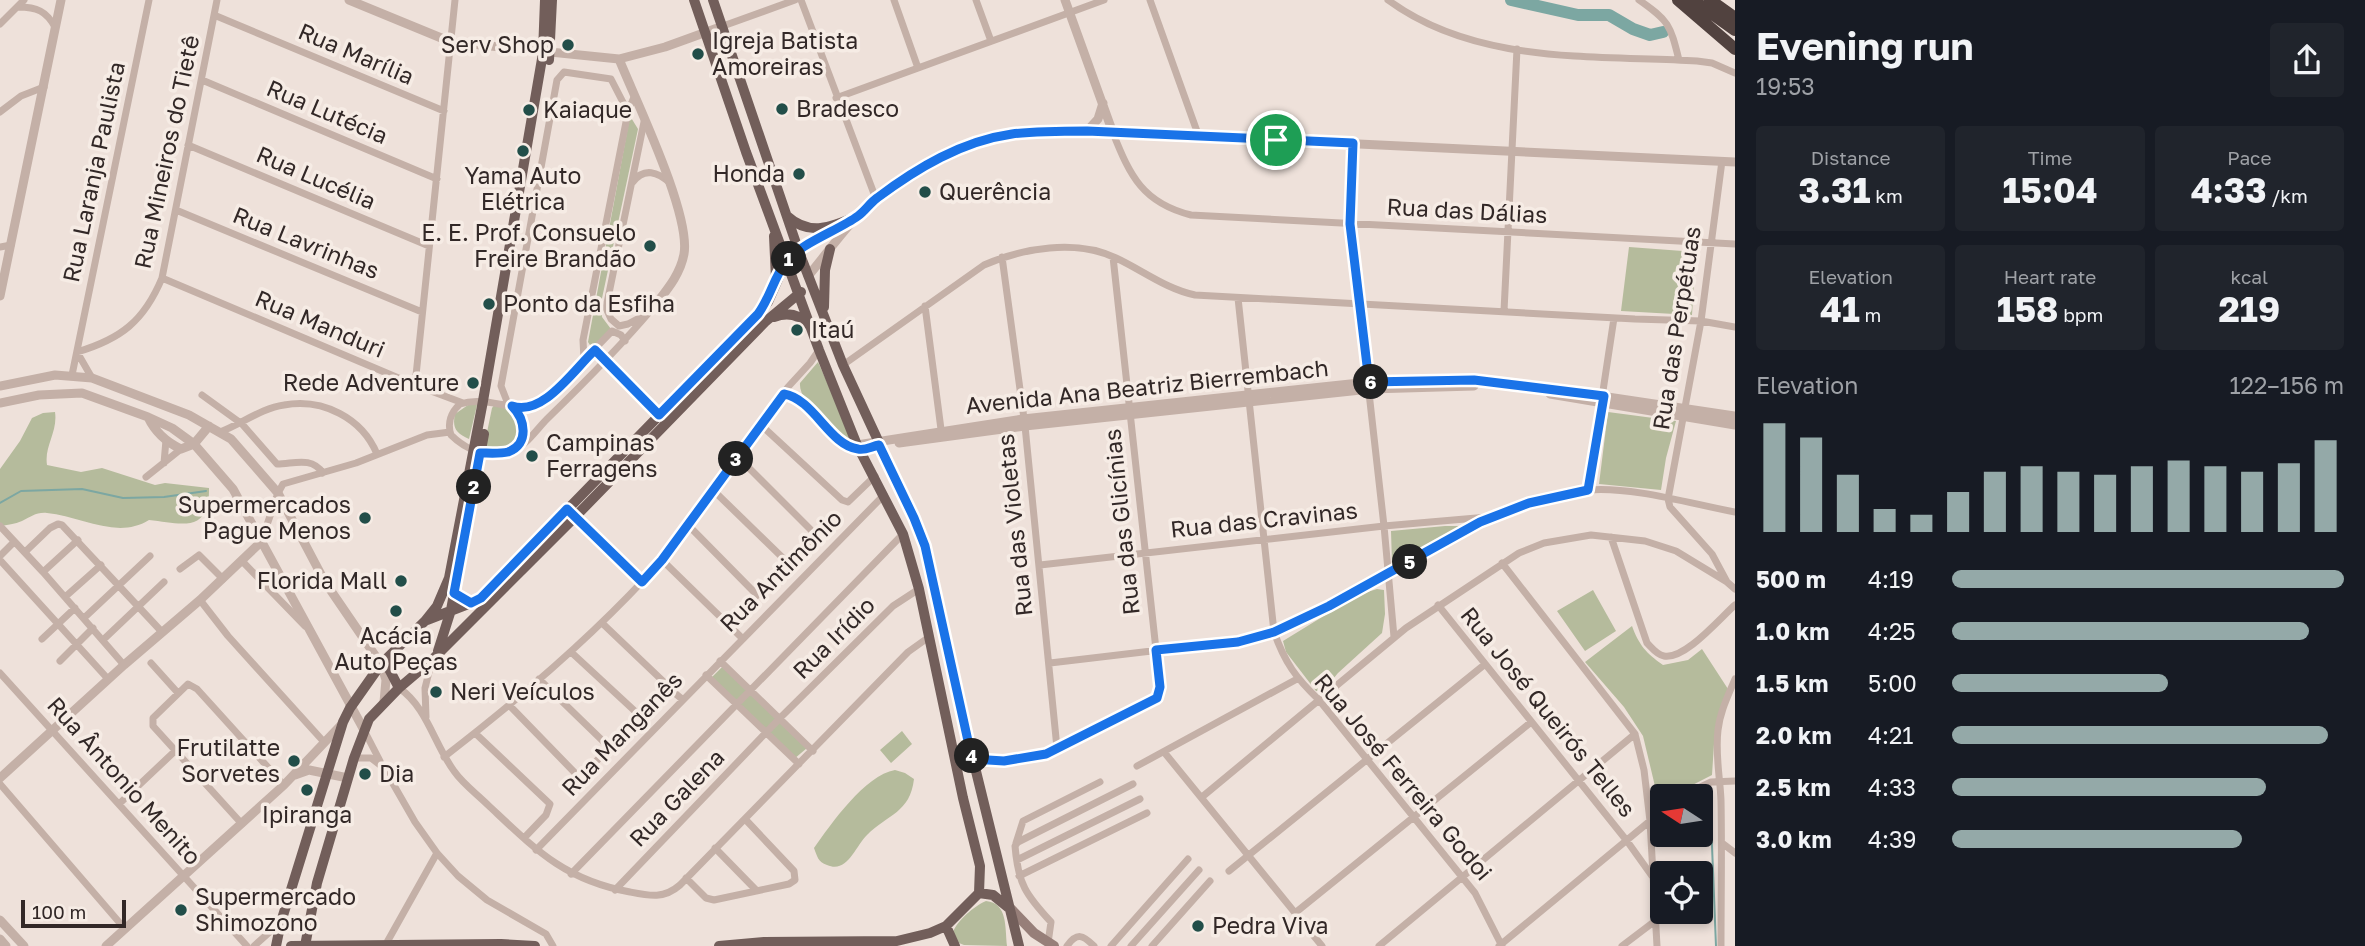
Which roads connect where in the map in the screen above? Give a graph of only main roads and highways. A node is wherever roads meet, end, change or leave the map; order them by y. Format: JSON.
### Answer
{"nodes":[{"id":1,"x":545,"y":0,"type":"edge"},
{"id":2,"x":552,"y":0,"type":"edge"},
{"id":3,"x":694,"y":0,"type":"edge"},
{"id":4,"x":713,"y":0,"type":"edge"},
{"id":5,"x":1678,"y":0,"type":"edge"},
{"id":6,"x":1693,"y":0,"type":"edge"},
{"id":7,"x":1710,"y":0,"type":"edge"},
{"id":8,"x":1733,"y":16,"type":"edge"},
{"id":9,"x":1735,"y":30,"type":"edge"},
{"id":10,"x":1735,"y":49,"type":"edge"},
{"id":11,"x":546,"y":53,"type":"junction"},
{"id":12,"x":787,"y":216,"type":"junction"},
{"id":13,"x":858,"y":216,"type":"road end"},
{"id":14,"x":773,"y":223,"type":"junction"},
{"id":15,"x":830,"y":249,"type":"road end"},
{"id":16,"x":799,"y":252,"type":"junction"},
{"id":17,"x":786,"y":261,"type":"junction"},
{"id":18,"x":808,"y":276,"type":"junction"},
{"id":19,"x":776,"y":282,"type":"junction"},
{"id":20,"x":799,"y":294,"type":"junction"},
{"id":21,"x":824,"y":313,"type":"junction"},
{"id":22,"x":765,"y":321,"type":"junction"},
{"id":23,"x":810,"y":327,"type":"junction"},
{"id":24,"x":663,"y":419,"type":"junction"},
{"id":25,"x":476,"y":452,"type":"junction"},
{"id":26,"x":571,"y":513,"type":"junction"},
{"id":27,"x":454,"y":593,"type":"junction"},
{"id":28,"x":471,"y":603,"type":"junction"},
{"id":29,"x":451,"y":610,"type":"junction"},
{"id":30,"x":430,"y":619,"type":"junction"},
{"id":31,"x":402,"y":644,"type":"junction"},
{"id":32,"x":440,"y":646,"type":"junction"},
{"id":33,"x":432,"y":660,"type":"junction"},
{"id":34,"x":404,"y":684,"type":"junction"},
{"id":35,"x":979,"y":893,"type":"junction"},
{"id":36,"x":1011,"y":909,"type":"junction"},
{"id":37,"x":946,"y":926,"type":"junction"},
{"id":38,"x":753,"y":944,"type":"edge"},
{"id":39,"x":1051,"y":944,"type":"edge"},
{"id":40,"x":305,"y":945,"type":"edge"},
{"id":41,"x":341,"y":945,"type":"edge"},
{"id":42,"x":501,"y":945,"type":"edge"},
{"id":43,"x":276,"y":946,"type":"edge"},
{"id":44,"x":291,"y":946,"type":"edge"},
{"id":45,"x":535,"y":946,"type":"edge"},
{"id":46,"x":719,"y":946,"type":"edge"},
{"id":47,"x":955,"y":946,"type":"edge"},
{"id":48,"x":1019,"y":946,"type":"edge"}],
"edges":[{"from":1,"to":11,"type":"main road"},
{"from":2,"to":11,"type":"main road"},
{"from":3,"to":14,"type":"main road"},
{"from":4,"to":12,"type":"main road"},
{"from":5,"to":10,"type":"highway"},
{"from":6,"to":9,"type":"highway"},
{"from":7,"to":8,"type":"highway"},
{"from":11,"to":25,"type":"main road"},
{"from":12,"to":13,"type":"main road"},
{"from":12,"to":16,"type":"main road"},
{"from":14,"to":17,"type":"main road"},
{"from":14,"to":19,"type":"main road"},
{"from":15,"to":21,"type":"main road"},
{"from":16,"to":17,"type":"main road"},
{"from":16,"to":18,"type":"main road"},
{"from":17,"to":19,"type":"main road"},
{"from":17,"to":20,"type":"main road"},
{"from":18,"to":20,"type":"main road"},
{"from":18,"to":21,"type":"main road"},
{"from":19,"to":24,"type":"main road"},
{"from":20,"to":22,"type":"main road"},
{"from":20,"to":23,"type":"main road"},
{"from":21,"to":36,"type":"main road"},
{"from":22,"to":23,"type":"main road"},
{"from":22,"to":24,"type":"main road"},
{"from":23,"to":35,"type":"main road"},
{"from":24,"to":26,"type":"main road"},
{"from":25,"to":27,"type":"main road"},
{"from":25,"to":30,"type":"main road"},
{"from":26,"to":28,"type":"main road"},
{"from":26,"to":33,"type":"main road"},
{"from":27,"to":28,"type":"main road"},
{"from":27,"to":29,"type":"main road"},
{"from":28,"to":29,"type":"main road"},
{"from":29,"to":30,"type":"main road"},
{"from":29,"to":32,"type":"main road"},
{"from":30,"to":31,"type":"main road"},
{"from":30,"to":32,"type":"main road"},
{"from":31,"to":34,"type":"main road"},
{"from":31,"to":43,"type":"main road"},
{"from":32,"to":33,"type":"main road"},
{"from":33,"to":34,"type":"main road"},
{"from":34,"to":40,"type":"main road"},
{"from":35,"to":36,"type":"main road"},
{"from":35,"to":37,"type":"main road"},
{"from":36,"to":39,"type":"main road"},
{"from":36,"to":48,"type":"main road"},
{"from":37,"to":38,"type":"main road"},
{"from":37,"to":47,"type":"main road"},
{"from":38,"to":46,"type":"main road"},
{"from":40,"to":41,"type":"main road"},
{"from":40,"to":44,"type":"main road"},
{"from":41,"to":42,"type":"main road"},
{"from":42,"to":45,"type":"main road"}]}
